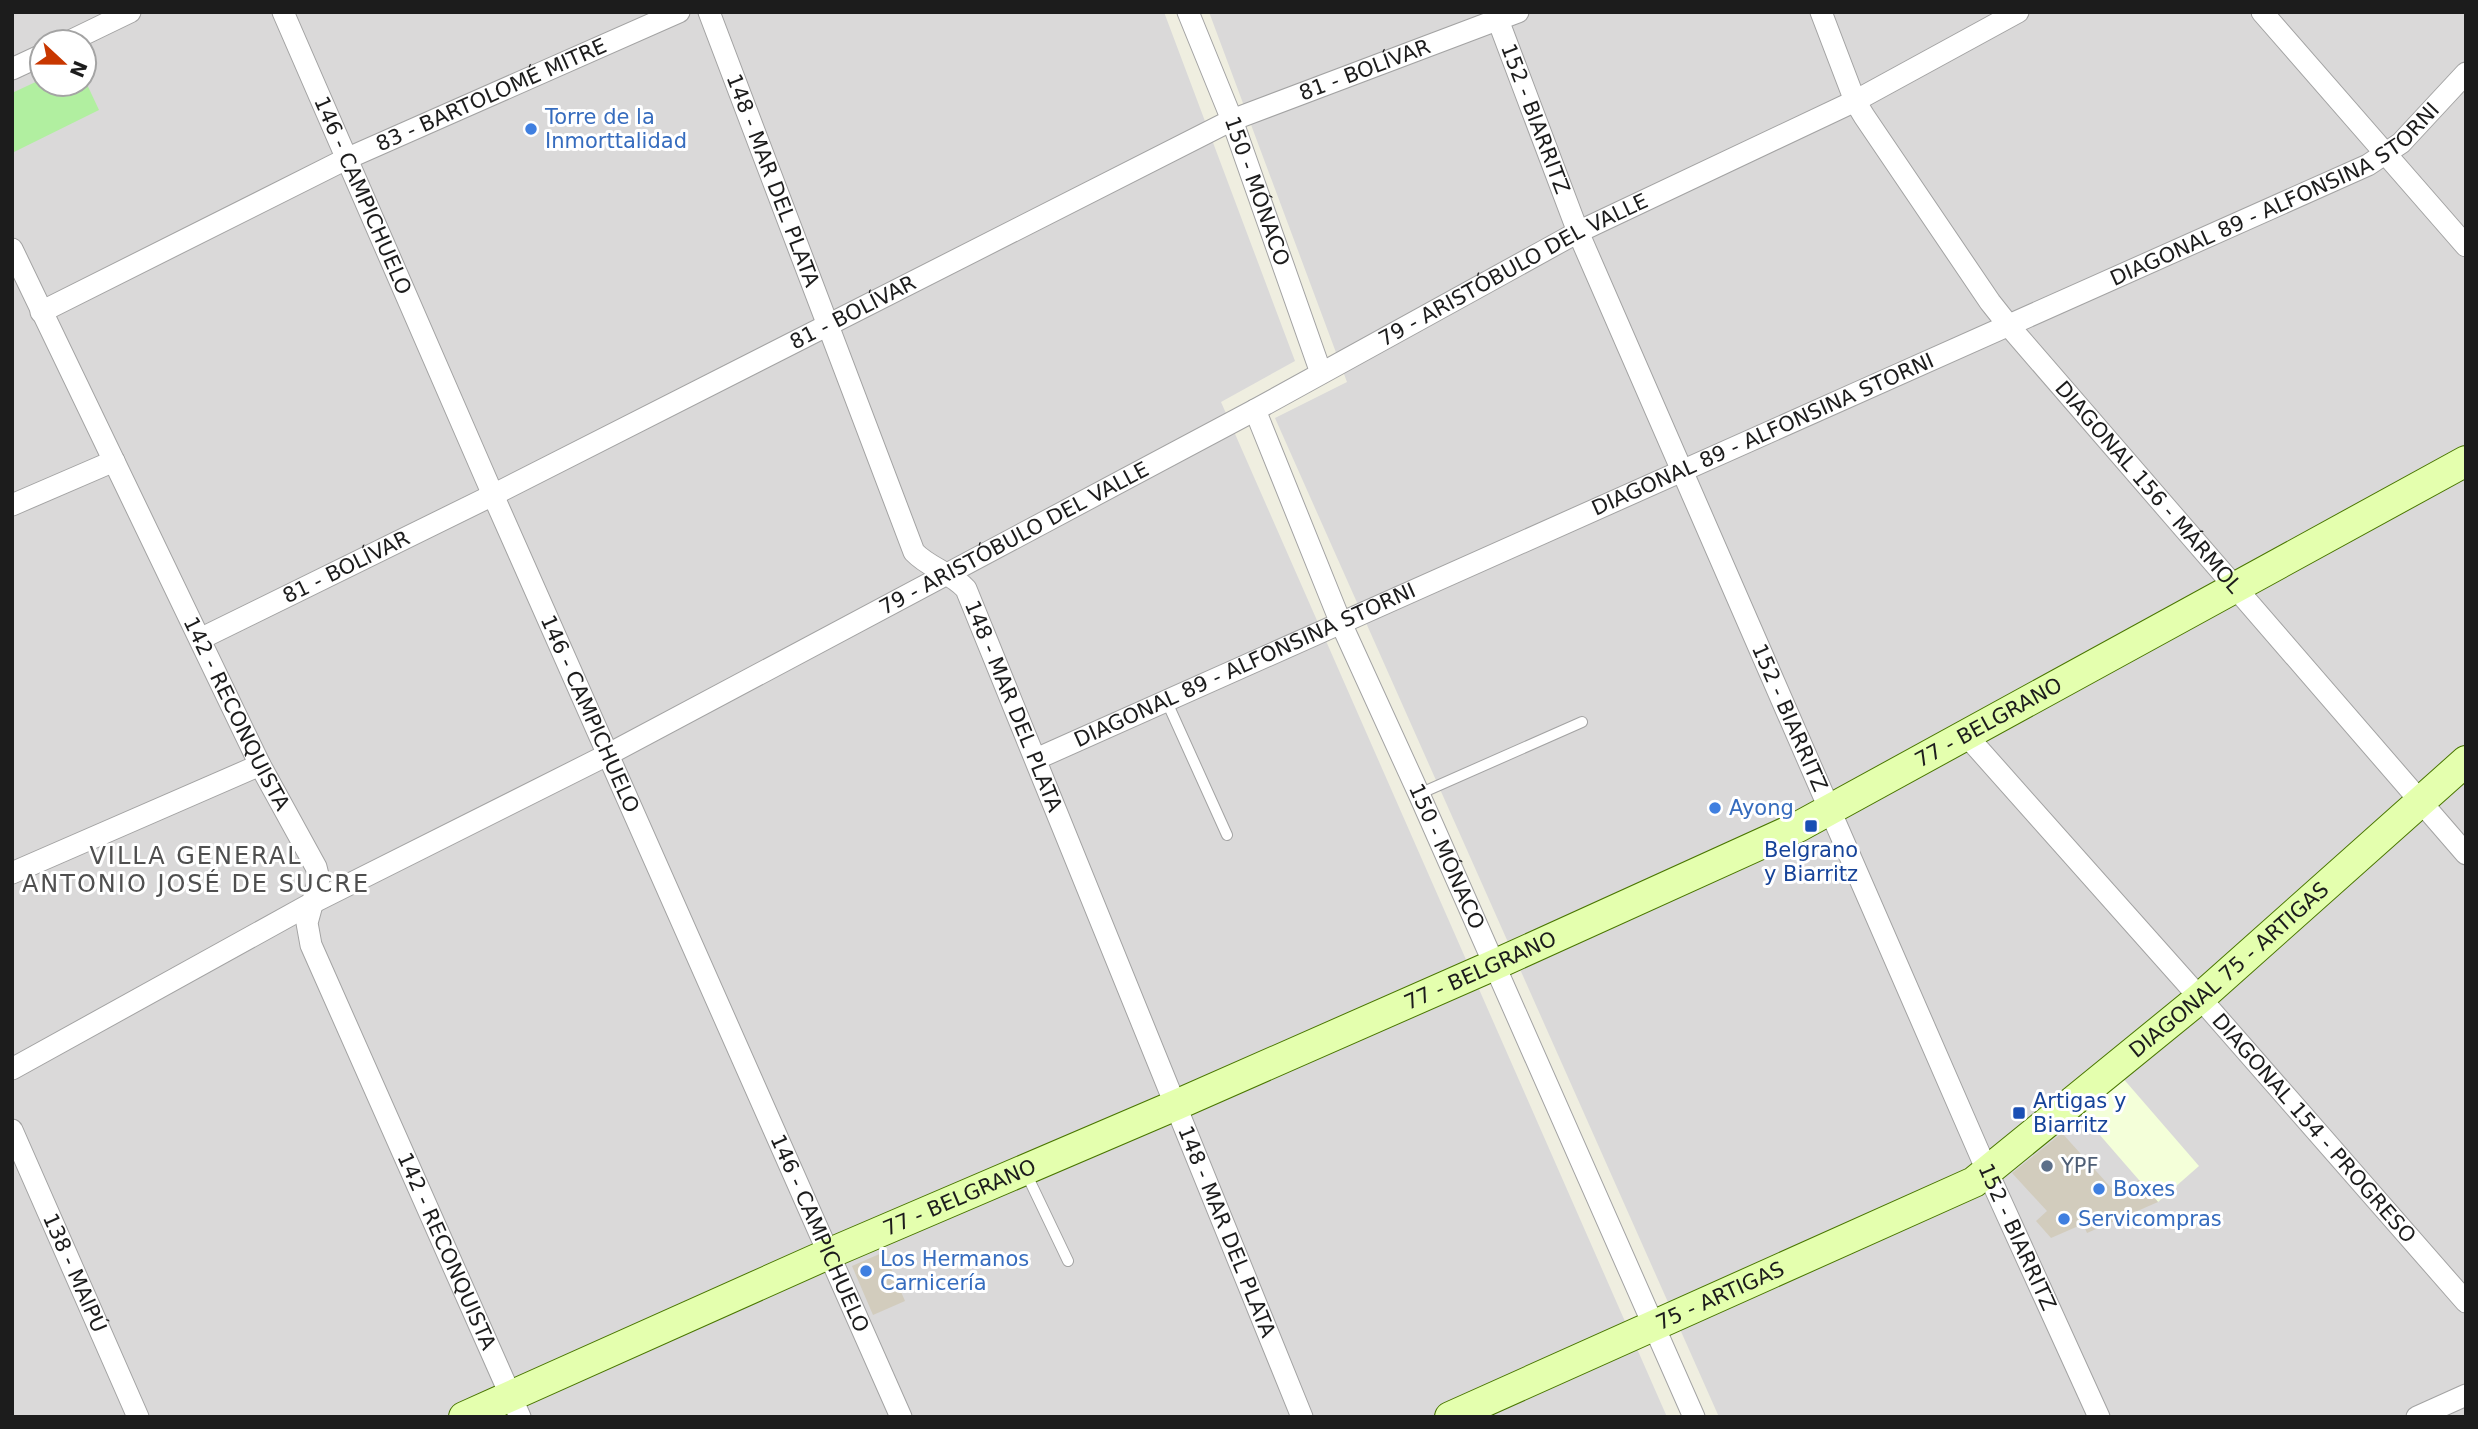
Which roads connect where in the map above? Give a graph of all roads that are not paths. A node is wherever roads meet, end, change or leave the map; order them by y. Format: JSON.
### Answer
{"nodes":[{"id":1,"x":130,"y":12,"type":"edge"},
{"id":2,"x":283,"y":12,"type":"edge"},
{"id":3,"x":679,"y":12,"type":"edge"},
{"id":4,"x":709,"y":12,"type":"edge"},
{"id":5,"x":1188,"y":12,"type":"edge"},
{"id":6,"x":1821,"y":12,"type":"edge"},
{"id":7,"x":2018,"y":12,"type":"edge"},
{"id":8,"x":2262,"y":12,"type":"edge"},
{"id":9,"x":1504,"y":15,"type":"edge"},
{"id":10,"x":97,"y":28,"type":"edge"},
{"id":11,"x":28,"y":62,"type":"edge"},
{"id":12,"x":12,"y":69,"type":"edge"},
{"id":13,"x":2466,"y":73,"type":"edge"},
{"id":14,"x":1855,"y":101,"type":"junction"},
{"id":15,"x":1231,"y":120,"type":"junction"},
{"id":16,"x":2386,"y":155,"type":"junction"},
{"id":17,"x":346,"y":159,"type":"junction"},
{"id":18,"x":1578,"y":232,"type":"junction"},
{"id":19,"x":2466,"y":246,"type":"edge"},
{"id":20,"x":12,"y":249,"type":"edge"},
{"id":21,"x":41,"y":312,"type":"junction"},
{"id":22,"x":828,"y":324,"type":"junction"},
{"id":23,"x":2009,"y":327,"type":"junction"},
{"id":24,"x":1321,"y":373,"type":"junction"},
{"id":25,"x":1255,"y":410,"type":"junction"},
{"id":26,"x":114,"y":461,"type":"junction"},
{"id":27,"x":2466,"y":461,"type":"edge"},
{"id":28,"x":1683,"y":468,"type":"junction"},
{"id":29,"x":493,"y":495,"type":"junction"},
{"id":30,"x":12,"y":505,"type":"edge"},
{"id":31,"x":945,"y":573,"type":"junction"},
{"id":32,"x":2234,"y":589,"type":"junction"},
{"id":33,"x":1340,"y":621,"type":"junction"},
{"id":34,"x":200,"y":639,"type":"junction"},
{"id":35,"x":1166,"y":700,"type":"junction"},
{"id":36,"x":1582,"y":722,"type":"dead end"},
{"id":37,"x":1966,"y":736,"type":"junction"},
{"id":38,"x":609,"y":754,"type":"junction"},
{"id":39,"x":1035,"y":760,"type":"junction"},
{"id":40,"x":2466,"y":761,"type":"edge"},
{"id":41,"x":260,"y":765,"type":"junction"},
{"id":42,"x":1419,"y":794,"type":"junction"},
{"id":43,"x":2419,"y":802,"type":"junction"},
{"id":44,"x":1832,"y":811,"type":"junction"},
{"id":45,"x":1227,"y":835,"type":"dead end"},
{"id":46,"x":2466,"y":853,"type":"edge"},
{"id":47,"x":12,"y":873,"type":"edge"},
{"id":48,"x":314,"y":902,"type":"junction"},
{"id":49,"x":1494,"y":965,"type":"junction"},
{"id":50,"x":2200,"y":998,"type":"junction"},
{"id":51,"x":12,"y":1069,"type":"edge"},
{"id":52,"x":1177,"y":1105,"type":"junction"},
{"id":53,"x":12,"y":1130,"type":"edge"},
{"id":54,"x":1024,"y":1169,"type":"junction"},
{"id":55,"x":1988,"y":1173,"type":"junction"},
{"id":56,"x":828,"y":1254,"type":"junction"},
{"id":57,"x":1068,"y":1261,"type":"dead end"},
{"id":58,"x":2466,"y":1302,"type":"edge"},
{"id":59,"x":1654,"y":1325,"type":"junction"},
{"id":60,"x":2466,"y":1395,"type":"edge"},
{"id":61,"x":516,"y":1406,"type":"edge"},
{"id":62,"x":138,"y":1417,"type":"edge"},
{"id":63,"x":464,"y":1417,"type":"edge"},
{"id":64,"x":901,"y":1417,"type":"edge"},
{"id":65,"x":1302,"y":1417,"type":"edge"},
{"id":66,"x":1450,"y":1417,"type":"edge"},
{"id":67,"x":1694,"y":1417,"type":"edge"},
{"id":68,"x":2099,"y":1417,"type":"edge"},
{"id":69,"x":2417,"y":1417,"type":"edge"}],
"edges":[{"from":1,"to":10,"type":"street"},
{"from":2,"to":17,"type":"street","name":"146 - CAMPICHUELO"},
{"from":3,"to":17,"type":"street","name":"83 - BARTOLOMÉ MITRE"},
{"from":4,"to":22,"type":"street","name":"148 - MAR DEL PLATA"},
{"from":5,"to":15,"type":"street","name":"150 - MÓNACO"},
{"from":6,"to":14,"type":"street","name":"DIAGONAL 156 - MÁRMOL"},
{"from":7,"to":14,"type":"street","name":"79 - ARISTÓBULO DEL VALLE"},
{"from":8,"to":16,"type":"street"},
{"from":9,"to":15,"type":"street","name":"81 - BOLÍVAR"},
{"from":9,"to":18,"type":"street","name":"152 - BIARRITZ"},
{"from":11,"to":12,"type":"street"},
{"from":13,"to":16,"type":"street","name":"DIAGONAL 89 - ALFONSINA STORNI"},
{"from":14,"to":18,"type":"street","name":"79 - ARISTÓBULO DEL VALLE"},
{"from":14,"to":23,"type":"street","name":"DIAGONAL 156 - MÁRMOL"},
{"from":15,"to":22,"type":"street","name":"81 - BOLÍVAR"},
{"from":15,"to":24,"type":"street","name":"150 - MÓNACO"},
{"from":16,"to":19,"type":"street"},
{"from":16,"to":23,"type":"street","name":"DIAGONAL 89 - ALFONSINA STORNI"},
{"from":17,"to":21,"type":"street","name":"83 - BARTOLOMÉ MITRE"},
{"from":17,"to":29,"type":"street","name":"146 - CAMPICHUELO"},
{"from":18,"to":24,"type":"street","name":"79 - ARISTÓBULO DEL VALLE"},
{"from":18,"to":28,"type":"street","name":"152 - BIARRITZ"},
{"from":20,"to":21,"type":"street","name":"142 - RECONQUISTA"},
{"from":21,"to":26,"type":"street","name":"142 - RECONQUISTA"},
{"from":22,"to":29,"type":"street","name":"81 - BOLÍVAR"},
{"from":22,"to":31,"type":"street","name":"148 - MAR DEL PLATA"},
{"from":23,"to":28,"type":"street","name":"DIAGONAL 89 - ALFONSINA STORNI"},
{"from":23,"to":32,"type":"street","name":"DIAGONAL 156 - MÁRMOL"},
{"from":24,"to":25,"type":"street","name":"79 - ARISTÓBULO DEL VALLE"},
{"from":25,"to":31,"type":"street","name":"79 - ARISTÓBULO DEL VALLE"},
{"from":25,"to":33,"type":"street","name":"150 - MÓNACO"},
{"from":26,"to":30,"type":"street"},
{"from":26,"to":34,"type":"street","name":"142 - RECONQUISTA"},
{"from":27,"to":32,"type":"street","name":"77 - BELGRANO"},
{"from":28,"to":33,"type":"street","name":"DIAGONAL 89 - ALFONSINA STORNI"},
{"from":28,"to":44,"type":"street","name":"152 - BIARRITZ"},
{"from":29,"to":34,"type":"street","name":"81 - BOLÍVAR"},
{"from":29,"to":38,"type":"street","name":"146 - CAMPICHUELO"},
{"from":31,"to":38,"type":"street","name":"79 - ARISTÓBULO DEL VALLE"},
{"from":31,"to":39,"type":"street","name":"148 - MAR DEL PLATA"},
{"from":32,"to":37,"type":"street","name":"77 - BELGRANO"},
{"from":32,"to":43,"type":"street","name":"DIAGONAL 156 - MÁRMOL"},
{"from":33,"to":35,"type":"street","name":"DIAGONAL 89 - ALFONSINA STORNI"},
{"from":33,"to":42,"type":"street","name":"150 - MÓNACO"},
{"from":34,"to":41,"type":"street","name":"142 - RECONQUISTA"},
{"from":35,"to":39,"type":"street","name":"DIAGONAL 89 - ALFONSINA STORNI"},
{"from":35,"to":45,"type":"lane"},
{"from":36,"to":42,"type":"lane"},
{"from":37,"to":44,"type":"street","name":"77 - BELGRANO"},
{"from":37,"to":50,"type":"street","name":"DIAGONAL 154 - PROGRESO"},
{"from":38,"to":48,"type":"street","name":"79 - ARISTÓBULO DEL VALLE"},
{"from":38,"to":56,"type":"street","name":"146 - CAMPICHUELO"},
{"from":39,"to":52,"type":"street","name":"148 - MAR DEL PLATA"},
{"from":40,"to":43,"type":"street","name":"DIAGONAL 75 - ARTIGAS"},
{"from":41,"to":47,"type":"street"},
{"from":41,"to":48,"type":"street","name":"142 - RECONQUISTA"},
{"from":42,"to":49,"type":"street","name":"150 - MÓNACO"},
{"from":43,"to":46,"type":"street","name":"DIAGONAL 156 - MÁRMOL"},
{"from":43,"to":50,"type":"street","name":"DIAGONAL 75 - ARTIGAS"},
{"from":44,"to":49,"type":"street","name":"77 - BELGRANO"},
{"from":44,"to":55,"type":"street","name":"152 - BIARRITZ"},
{"from":48,"to":51,"type":"street","name":"79 - ARISTÓBULO DEL VALLE"},
{"from":48,"to":61,"type":"street","name":"142 - RECONQUISTA"},
{"from":49,"to":52,"type":"street","name":"77 - BELGRANO"},
{"from":49,"to":59,"type":"street","name":"150 - MÓNACO"},
{"from":50,"to":55,"type":"street","name":"DIAGONAL 75 - ARTIGAS"},
{"from":50,"to":58,"type":"street","name":"DIAGONAL 154 - PROGRESO"},
{"from":52,"to":54,"type":"street","name":"77 - BELGRANO"},
{"from":52,"to":65,"type":"street","name":"148 - MAR DEL PLATA"},
{"from":53,"to":62,"type":"street","name":"138 - MAIPÚ"},
{"from":54,"to":56,"type":"street","name":"77 - BELGRANO"},
{"from":54,"to":57,"type":"lane"},
{"from":55,"to":59,"type":"street","name":"75 - ARTIGAS"},
{"from":55,"to":68,"type":"street","name":"152 - BIARRITZ"},
{"from":56,"to":61,"type":"street","name":"77 - BELGRANO"},
{"from":56,"to":64,"type":"street","name":"146 - CAMPICHUELO"},
{"from":59,"to":66,"type":"street","name":"75 - ARTIGAS"},
{"from":59,"to":67,"type":"street","name":"150 - MÓNACO"},
{"from":60,"to":69,"type":"street"},
{"from":61,"to":63,"type":"street","name":"77 - BELGRANO"}]}
